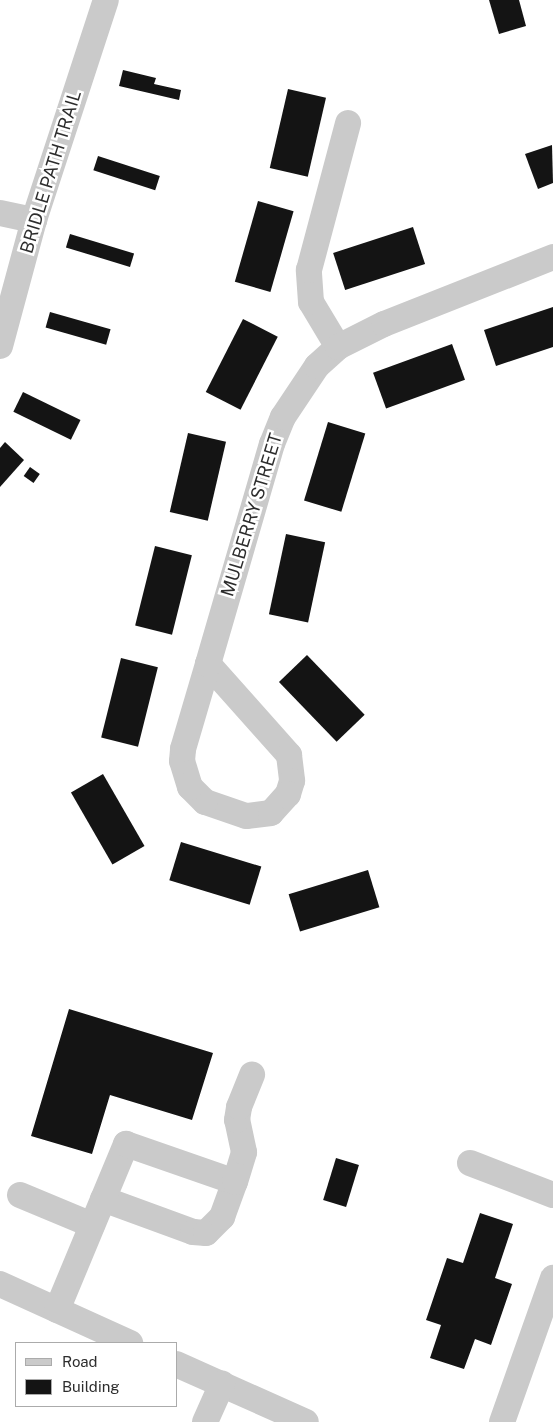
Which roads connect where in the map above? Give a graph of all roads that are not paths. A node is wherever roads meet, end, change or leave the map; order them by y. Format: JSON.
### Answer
{"nodes":[{"id":1,"x":106,"y":0,"type":"edge"},
{"id":2,"x":348,"y":123,"type":"dead end"},
{"id":3,"x":0,"y":213,"type":"edge"},
{"id":4,"x":34,"y":220,"type":"junction"},
{"id":5,"x":553,"y":257,"type":"edge"},
{"id":6,"x":0,"y":346,"type":"edge"},
{"id":7,"x":338,"y":346,"type":"junction"},
{"id":8,"x":208,"y":664,"type":"junction"},
{"id":9,"x":252,"y":1074,"type":"dead end"},
{"id":10,"x":470,"y":1163,"type":"dead end"},
{"id":11,"x":235,"y":1182,"type":"junction"},
{"id":12,"x":20,"y":1195,"type":"dead end"},
{"id":13,"x":553,"y":1195,"type":"edge"},
{"id":14,"x":103,"y":1199,"type":"junction"},
{"id":15,"x":92,"y":1225,"type":"junction"},
{"id":16,"x":553,"y":1278,"type":"edge"},
{"id":17,"x":0,"y":1284,"type":"edge"},
{"id":18,"x":548,"y":1305,"type":"edge"},
{"id":19,"x":57,"y":1310,"type":"junction"},
{"id":20,"x":128,"y":1342,"type":"edge"},
{"id":21,"x":178,"y":1365,"type":"edge"},
{"id":22,"x":222,"y":1384,"type":"junction"},
{"id":23,"x":205,"y":1422,"type":"edge"},
{"id":24,"x":306,"y":1422,"type":"edge"},
{"id":25,"x":502,"y":1422,"type":"edge"}],
"edges":[{"from":1,"to":4,"type":"street","name":"BRIDLE PATH TRAIL"},
{"from":2,"to":7,"type":"street"},
{"from":3,"to":4,"type":"street"},
{"from":4,"to":6,"type":"street","name":"BRIDLE PATH TRAIL"},
{"from":5,"to":7,"type":"street","name":"MULBERRY STREET"},
{"from":7,"to":8,"type":"street","name":"MULBERRY STREET"},
{"from":8,"to":8,"type":"street","name":"MULBERRY STREET"},
{"from":9,"to":11,"type":"street"},
{"from":10,"to":13,"type":"street"},
{"from":11,"to":14,"type":"street"},
{"from":11,"to":14,"type":"street"},
{"from":12,"to":15,"type":"street"},
{"from":14,"to":15,"type":"street"},
{"from":15,"to":19,"type":"street"},
{"from":16,"to":18,"type":"street"},
{"from":17,"to":19,"type":"street"},
{"from":18,"to":25,"type":"street"},
{"from":19,"to":20,"type":"street"},
{"from":21,"to":22,"type":"street"},
{"from":22,"to":23,"type":"street"},
{"from":22,"to":24,"type":"street"}]}
